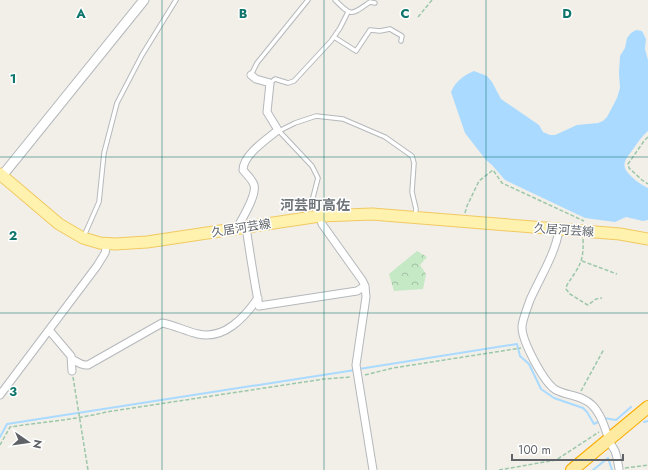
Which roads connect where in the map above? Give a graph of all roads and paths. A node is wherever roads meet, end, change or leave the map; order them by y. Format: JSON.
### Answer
{"nodes":[{"id":1,"x":144,"y":0,"type":"edge"},
{"id":2,"x":176,"y":0,"type":"edge"},
{"id":3,"x":308,"y":0,"type":"edge"},
{"id":4,"x":335,"y":0,"type":"edge"},
{"id":5,"x":432,"y":0,"type":"edge"},
{"id":6,"x":375,"y":3,"type":"dead end"},
{"id":7,"x":348,"y":12,"type":"junction"},
{"id":8,"x":418,"y":16,"type":"dead end"},
{"id":9,"x":334,"y":37,"type":"junction"},
{"id":10,"x":401,"y":42,"type":"dead end"},
{"id":11,"x":251,"y":75,"type":"joint"},
{"id":12,"x":270,"y":83,"type":"junction"},
{"id":13,"x":279,"y":130,"type":"junction"},
{"id":14,"x":648,"y":137,"type":"edge"},
{"id":15,"x":1,"y":175,"type":"edge"},
{"id":16,"x":648,"y":184,"type":"edge"},
{"id":17,"x":320,"y":216,"type":"junction"},
{"id":18,"x":415,"y":218,"type":"junction"},
{"id":19,"x":464,"y":222,"type":"junction"},
{"id":20,"x":585,"y":227,"type":"junction"},
{"id":21,"x":242,"y":228,"type":"junction"},
{"id":22,"x":558,"y":230,"type":"junction"},
{"id":23,"x":83,"y":238,"type":"junction"},
{"id":24,"x":648,"y":239,"type":"edge"},
{"id":25,"x":107,"y":243,"type":"junction"},
{"id":26,"x":582,"y":261,"type":"junction"},
{"id":27,"x":617,"y":274,"type":"dead end"},
{"id":28,"x":365,"y":286,"type":"junction"},
{"id":29,"x":258,"y":298,"type":"junction"},
{"id":30,"x":602,"y":298,"type":"dead end"},
{"id":31,"x":49,"y":330,"type":"junction"},
{"id":32,"x":522,"y":348,"type":"dead end"},
{"id":33,"x":604,"y":349,"type":"dead end"},
{"id":34,"x":72,"y":359,"type":"junction"},
{"id":35,"x":72,"y":371,"type":"joint"},
{"id":36,"x":357,"y":372,"type":"junction"},
{"id":37,"x":0,"y":395,"type":"edge"},
{"id":38,"x":578,"y":397,"type":"junction"},
{"id":39,"x":648,"y":407,"type":"edge"},
{"id":40,"x":80,"y":418,"type":"junction"},
{"id":41,"x":607,"y":434,"type":"junction"},
{"id":42,"x":0,"y":445,"type":"edge"},
{"id":43,"x":648,"y":465,"type":"edge"},
{"id":44,"x":619,"y":469,"type":"joint"},
{"id":45,"x":88,"y":470,"type":"edge"},
{"id":46,"x":373,"y":470,"type":"edge"},
{"id":47,"x":499,"y":470,"type":"edge"},
{"id":48,"x":572,"y":470,"type":"edge"}],
"edges":[{"from":1,"to":15,"type":"street"},
{"from":2,"to":23,"type":"lane"},
{"from":3,"to":11,"type":"lane"},
{"from":4,"to":7,"type":"lane"},
{"from":5,"to":8,"type":"path"},
{"from":6,"to":7,"type":"lane"},
{"from":7,"to":9,"type":"lane"},
{"from":9,"to":10,"type":"lane"},
{"from":9,"to":12,"type":"lane"},
{"from":11,"to":12,"type":"street"},
{"from":12,"to":13,"type":"street"},
{"from":13,"to":17,"type":"lane"},
{"from":13,"to":18,"type":"lane"},
{"from":13,"to":21,"type":"street"},
{"from":14,"to":16,"type":"path"},
{"from":15,"to":23,"type":"main road","name":"久居河芸線"},
{"from":17,"to":18,"type":"main road","name":"久居河芸線"},
{"from":17,"to":21,"type":"main road","name":"久居河芸線"},
{"from":17,"to":28,"type":"street"},
{"from":18,"to":19,"type":"main road","name":"久居河芸線"},
{"from":19,"to":20,"type":"path"},
{"from":19,"to":22,"type":"main road","name":"久居河芸線"},
{"from":20,"to":22,"type":"main road","name":"久居河芸線"},
{"from":20,"to":24,"type":"main road","name":"久居河芸線"},
{"from":20,"to":26,"type":"path"},
{"from":21,"to":25,"type":"main road","name":"久居河芸線"},
{"from":21,"to":29,"type":"street"},
{"from":22,"to":38,"type":"street"},
{"from":23,"to":25,"type":"main road","name":"久居河芸線"},
{"from":25,"to":31,"type":"street"},
{"from":26,"to":27,"type":"path"},
{"from":26,"to":30,"type":"path"},
{"from":28,"to":29,"type":"street"},
{"from":28,"to":36,"type":"street"},
{"from":29,"to":34,"type":"street"},
{"from":31,"to":34,"type":"street"},
{"from":31,"to":37,"type":"street"},
{"from":32,"to":36,"type":"path"},
{"from":33,"to":38,"type":"path"},
{"from":34,"to":35,"type":"street"},
{"from":35,"to":40,"type":"path"},
{"from":36,"to":40,"type":"path"},
{"from":36,"to":46,"type":"street"},
{"from":38,"to":41,"type":"street"},
{"from":39,"to":41,"type":"highway"},
{"from":40,"to":42,"type":"path"},
{"from":40,"to":45,"type":"path"},
{"from":41,"to":44,"type":"street"},
{"from":41,"to":47,"type":"path"},
{"from":41,"to":48,"type":"highway"},
{"from":43,"to":44,"type":"path"}]}
